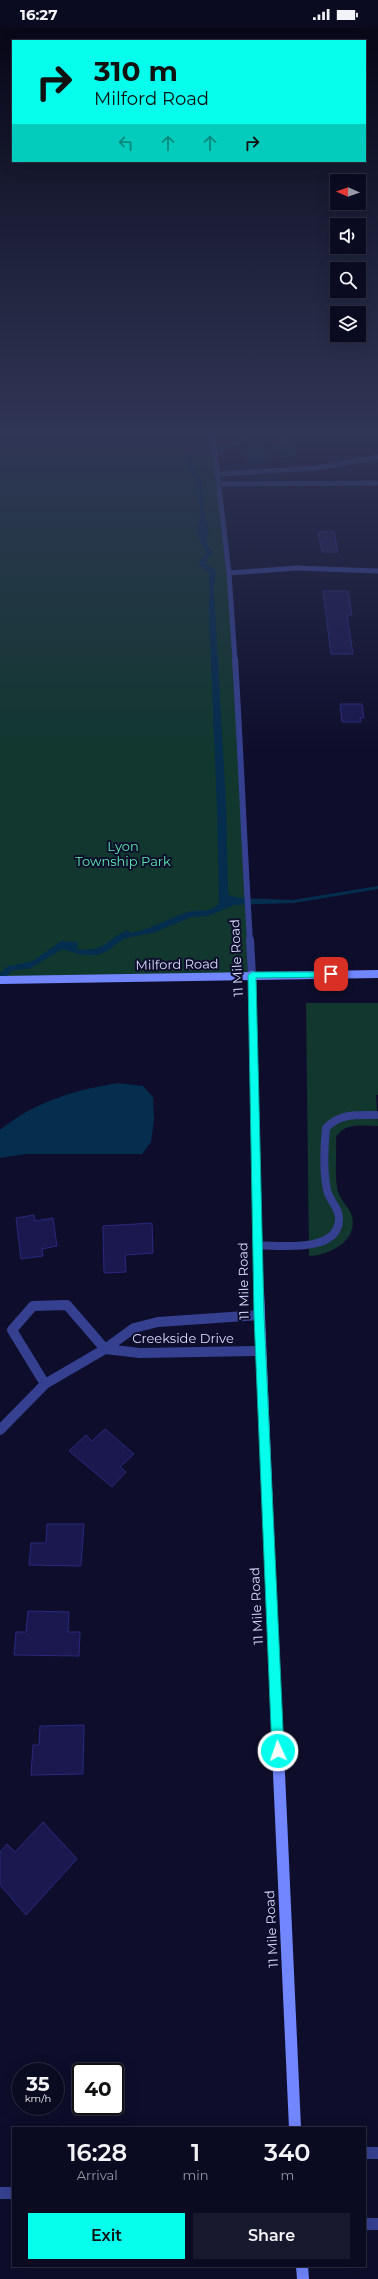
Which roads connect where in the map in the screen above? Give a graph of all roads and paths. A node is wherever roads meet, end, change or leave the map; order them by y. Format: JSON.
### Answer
{"nodes":[{"id":1,"x":225,"y":540,"type":"edge"},
{"id":2,"x":378,"y":571,"type":"edge"},
{"id":3,"x":229,"y":573,"type":"junction"},
{"id":4,"x":378,"y":974,"type":"edge"},
{"id":5,"x":252,"y":975,"type":"junction"},
{"id":6,"x":0,"y":980,"type":"edge"},
{"id":7,"x":376,"y":1115,"type":"dead end"},
{"id":8,"x":258,"y":1245,"type":"junction"},
{"id":9,"x":259,"y":1315,"type":"junction"},
{"id":10,"x":105,"y":1349,"type":"junction"},
{"id":11,"x":260,"y":1351,"type":"junction"},
{"id":12,"x":45,"y":1384,"type":"junction"},
{"id":13,"x":0,"y":1430,"type":"edge"},
{"id":14,"x":295,"y":2127,"type":"edge"},
{"id":15,"x":366,"y":2153,"type":"edge"},
{"id":16,"x":378,"y":2153,"type":"edge"},
{"id":17,"x":12,"y":2193,"type":"edge"},
{"id":18,"x":0,"y":2194,"type":"edge"},
{"id":19,"x":366,"y":2224,"type":"edge"},
{"id":20,"x":378,"y":2224,"type":"edge"},
{"id":21,"x":302,"y":2267,"type":"edge"},
{"id":22,"x":303,"y":2279,"type":"edge"}],
"edges":[{"from":1,"to":3,"type":"street","name":"11 Mile Road"},
{"from":2,"to":3,"type":"street"},
{"from":3,"to":5,"type":"street","name":"11 Mile Road"},
{"from":4,"to":5,"type":"street","name":"Milford Road"},
{"from":5,"to":6,"type":"street","name":"Milford Road"},
{"from":5,"to":8,"type":"street","name":"11 Mile Road"},
{"from":7,"to":8,"type":"street"},
{"from":8,"to":9,"type":"street","name":"11 Mile Road"},
{"from":9,"to":10,"type":"street","name":"Creekside Drive"},
{"from":9,"to":11,"type":"street","name":"11 Mile Road"},
{"from":10,"to":11,"type":"street","name":"Creekside Drive"},
{"from":10,"to":12,"type":"street","name":"Creekside Drive"},
{"from":10,"to":12,"type":"street"},
{"from":11,"to":14,"type":"street","name":"11 Mile Road"},
{"from":12,"to":13,"type":"street","name":"Creekside Drive"},
{"from":15,"to":16,"type":"street"},
{"from":17,"to":18,"type":"street"},
{"from":19,"to":20,"type":"street"},
{"from":21,"to":22,"type":"street"}]}
